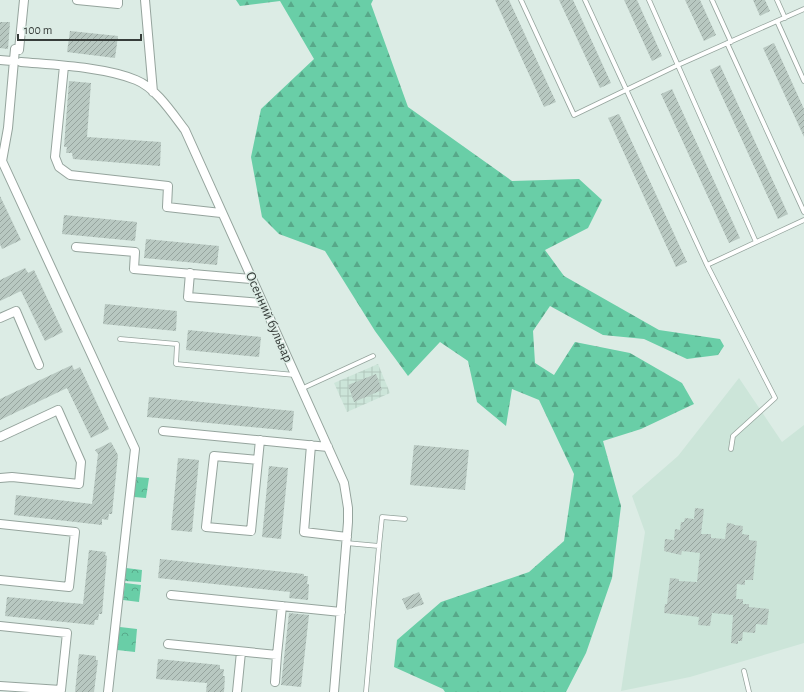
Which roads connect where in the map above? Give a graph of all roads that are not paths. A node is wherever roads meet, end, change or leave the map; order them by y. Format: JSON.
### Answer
{"nodes":[{"id":1,"x":24,"y":0,"type":"edge"},
{"id":2,"x":77,"y":0,"type":"edge"},
{"id":3,"x":118,"y":0,"type":"edge"},
{"id":4,"x":146,"y":0,"type":"edge"},
{"id":5,"x":521,"y":0,"type":"edge"},
{"id":6,"x":585,"y":0,"type":"edge"},
{"id":7,"x":649,"y":0,"type":"edge"},
{"id":8,"x":712,"y":0,"type":"edge"},
{"id":9,"x":777,"y":0,"type":"edge"},
{"id":10,"x":804,"y":9,"type":"edge"},
{"id":11,"x":785,"y":18,"type":"junction"},
{"id":12,"x":777,"y":21,"type":"junction"},
{"id":13,"x":729,"y":43,"type":"junction"},
{"id":14,"x":0,"y":60,"type":"edge"},
{"id":15,"x":12,"y":61,"type":"dead end"},
{"id":16,"x":21,"y":62,"type":"dead end"},
{"id":17,"x":678,"y":65,"type":"junction"},
{"id":18,"x":64,"y":66,"type":"junction"},
{"id":19,"x":804,"y":80,"type":"edge"},
{"id":20,"x":626,"y":90,"type":"junction"},
{"id":21,"x":153,"y":92,"type":"junction"},
{"id":22,"x":221,"y":212,"type":"junction"},
{"id":23,"x":804,"y":212,"type":"edge"},
{"id":24,"x":804,"y":220,"type":"edge"},
{"id":25,"x":756,"y":242,"type":"junction"},
{"id":26,"x":76,"y":248,"type":"dead end"},
{"id":27,"x":707,"y":265,"type":"junction"},
{"id":28,"x":190,"y":273,"type":"junction"},
{"id":29,"x":251,"y":278,"type":"junction"},
{"id":30,"x":262,"y":303,"type":"junction"},
{"id":31,"x":0,"y":318,"type":"edge"},
{"id":32,"x":120,"y":339,"type":"dead end"},
{"id":33,"x":373,"y":356,"type":"dead end"},
{"id":34,"x":39,"y":365,"type":"dead end"},
{"id":35,"x":295,"y":375,"type":"junction"},
{"id":36,"x":301,"y":388,"type":"junction"},
{"id":37,"x":162,"y":431,"type":"dead end"},
{"id":38,"x":0,"y":437,"type":"edge"},
{"id":39,"x":260,"y":440,"type":"junction"},
{"id":40,"x":311,"y":446,"type":"junction"},
{"id":41,"x":328,"y":447,"type":"junction"},
{"id":42,"x":731,"y":449,"type":"dead end"},
{"id":43,"x":258,"y":460,"type":"junction"},
{"id":44,"x":0,"y":478,"type":"edge"},
{"id":45,"x":405,"y":519,"type":"dead end"},
{"id":46,"x":0,"y":524,"type":"edge"},
{"id":47,"x":347,"y":540,"type":"junction"},
{"id":48,"x":379,"y":546,"type":"junction"},
{"id":49,"x":0,"y":580,"type":"edge"},
{"id":50,"x":171,"y":595,"type":"dead end"},
{"id":51,"x":282,"y":606,"type":"junction"},
{"id":52,"x":341,"y":612,"type":"junction"},
{"id":53,"x":0,"y":626,"type":"edge"},
{"id":54,"x":168,"y":644,"type":"dead end"},
{"id":55,"x":241,"y":652,"type":"junction"},
{"id":56,"x":277,"y":655,"type":"junction"},
{"id":57,"x":744,"y":671,"type":"dead end"},
{"id":58,"x":275,"y":682,"type":"dead end"},
{"id":59,"x":0,"y":686,"type":"edge"},
{"id":60,"x":108,"y":692,"type":"edge"},
{"id":61,"x":237,"y":692,"type":"edge"},
{"id":62,"x":334,"y":692,"type":"edge"},
{"id":63,"x":366,"y":692,"type":"edge"},
{"id":64,"x":749,"y":692,"type":"edge"}],
"edges":[{"from":1,"to":60,"type":"street"},
{"from":2,"to":3,"type":"street"},
{"from":4,"to":21,"type":"street"},
{"from":5,"to":20,"type":"lane"},
{"from":6,"to":20,"type":"lane"},
{"from":7,"to":17,"type":"lane"},
{"from":8,"to":13,"type":"lane"},
{"from":9,"to":11,"type":"lane"},
{"from":10,"to":11,"type":"lane"},
{"from":11,"to":12,"type":"lane"},
{"from":12,"to":13,"type":"lane"},
{"from":12,"to":19,"type":"lane"},
{"from":13,"to":17,"type":"lane"},
{"from":13,"to":23,"type":"lane"},
{"from":14,"to":15,"type":"street"},
{"from":16,"to":18,"type":"street","name":"Осенний бульвар"},
{"from":17,"to":20,"type":"lane"},
{"from":17,"to":25,"type":"lane"},
{"from":18,"to":21,"type":"street","name":"Осенний бульвар"},
{"from":18,"to":22,"type":"street"},
{"from":20,"to":27,"type":"lane"},
{"from":21,"to":22,"type":"street","name":"Осенний бульвар"},
{"from":22,"to":29,"type":"street","name":"Осенний бульвар"},
{"from":24,"to":25,"type":"lane"},
{"from":25,"to":27,"type":"lane"},
{"from":26,"to":28,"type":"street"},
{"from":27,"to":42,"type":"lane"},
{"from":28,"to":29,"type":"street"},
{"from":28,"to":30,"type":"street"},
{"from":29,"to":30,"type":"street","name":"Осенний бульвар"},
{"from":30,"to":35,"type":"street","name":"Осенний бульвар"},
{"from":31,"to":34,"type":"street"},
{"from":32,"to":35,"type":"lane"},
{"from":33,"to":36,"type":"lane"},
{"from":35,"to":36,"type":"street","name":"Осенний бульвар"},
{"from":36,"to":41,"type":"street","name":"Осенний бульвар"},
{"from":37,"to":39,"type":"street"},
{"from":38,"to":44,"type":"street"},
{"from":39,"to":40,"type":"street"},
{"from":39,"to":43,"type":"street"},
{"from":40,"to":41,"type":"street"},
{"from":40,"to":47,"type":"street"},
{"from":41,"to":47,"type":"street","name":"Осенний бульвар"},
{"from":43,"to":43,"type":"street"},
{"from":45,"to":48,"type":"lane"},
{"from":46,"to":49,"type":"street"},
{"from":47,"to":48,"type":"lane"},
{"from":47,"to":52,"type":"street","name":"Осенний бульвар"},
{"from":48,"to":63,"type":"lane"},
{"from":50,"to":51,"type":"street"},
{"from":51,"to":52,"type":"street"},
{"from":51,"to":56,"type":"street"},
{"from":52,"to":62,"type":"street","name":"Осенний бульвар"},
{"from":53,"to":59,"type":"street"},
{"from":54,"to":55,"type":"street"},
{"from":55,"to":56,"type":"street"},
{"from":55,"to":61,"type":"street"},
{"from":56,"to":58,"type":"street"},
{"from":57,"to":64,"type":"lane"}]}
